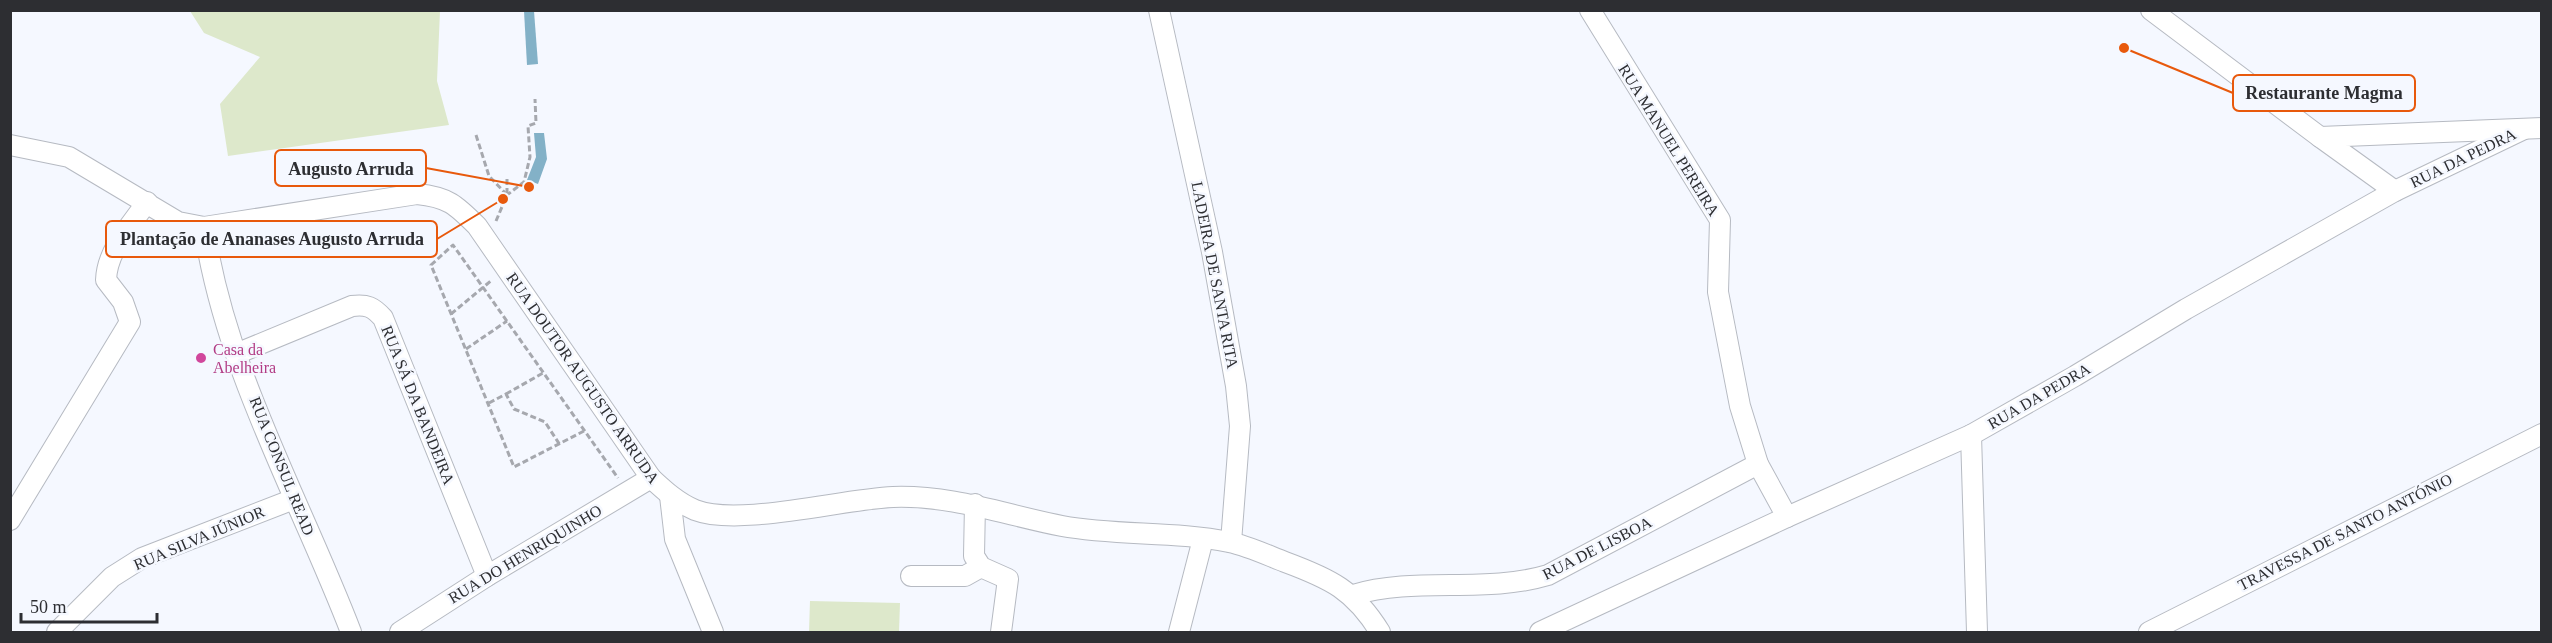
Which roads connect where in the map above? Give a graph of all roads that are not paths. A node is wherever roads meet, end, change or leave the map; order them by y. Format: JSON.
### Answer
{"nodes":[{"id":1,"x":1159,"y":10,"type":"edge"},
{"id":2,"x":1590,"y":10,"type":"edge"},
{"id":3,"x":2151,"y":10,"type":"edge"},
{"id":4,"x":2533,"y":129,"type":"edge"},
{"id":5,"x":2320,"y":137,"type":"junction"},
{"id":6,"x":10,"y":145,"type":"edge"},
{"id":7,"x":2395,"y":191,"type":"junction"},
{"id":8,"x":147,"y":202,"type":"junction"},
{"id":9,"x":204,"y":227,"type":"junction"},
{"id":10,"x":236,"y":354,"type":"junction"},
{"id":11,"x":2541,"y":434,"type":"edge"},
{"id":12,"x":1971,"y":435,"type":"junction"},
{"id":13,"x":1758,"y":464,"type":"junction"},
{"id":14,"x":651,"y":478,"type":"junction"},
{"id":15,"x":669,"y":496,"type":"junction"},
{"id":16,"x":294,"y":499,"type":"junction"},
{"id":17,"x":975,"y":504,"type":"junction"},
{"id":18,"x":1787,"y":516,"type":"junction"},
{"id":19,"x":10,"y":520,"type":"edge"},
{"id":20,"x":1203,"y":539,"type":"junction"},
{"id":21,"x":1231,"y":542,"type":"junction"},
{"id":22,"x":981,"y":567,"type":"junction"},
{"id":23,"x":487,"y":576,"type":"junction"},
{"id":24,"x":911,"y":576,"type":"dead end"},
{"id":25,"x":1353,"y":595,"type":"junction"},
{"id":26,"x":57,"y":633,"type":"edge"},
{"id":27,"x":351,"y":633,"type":"edge"},
{"id":28,"x":400,"y":633,"type":"edge"},
{"id":29,"x":713,"y":633,"type":"edge"},
{"id":30,"x":1001,"y":633,"type":"edge"},
{"id":31,"x":1179,"y":633,"type":"edge"},
{"id":32,"x":1380,"y":633,"type":"edge"},
{"id":33,"x":1540,"y":633,"type":"edge"},
{"id":34,"x":1977,"y":633,"type":"edge"},
{"id":35,"x":2149,"y":633,"type":"edge"}],
"edges":[{"from":1,"to":21,"type":"street","name":"LADEIRA DE SANTA RITA"},
{"from":2,"to":13,"type":"street","name":"RUA MANUEL PEREIRA"},
{"from":3,"to":5,"type":"street"},
{"from":4,"to":5,"type":"street"},
{"from":4,"to":7,"type":"street","name":"RUA DA PEDRA"},
{"from":5,"to":7,"type":"street"},
{"from":6,"to":8,"type":"street"},
{"from":7,"to":12,"type":"street","name":"RUA DA PEDRA"},
{"from":8,"to":9,"type":"street"},
{"from":8,"to":19,"type":"street"},
{"from":9,"to":10,"type":"street","name":"RUA CONSUL READ"},
{"from":9,"to":14,"type":"street","name":"RUA DOUTOR AUGUSTO ARRUDA"},
{"from":10,"to":16,"type":"street","name":"RUA CONSUL READ"},
{"from":10,"to":23,"type":"street","name":"RUA SÁ DA BANDEIRA"},
{"from":11,"to":35,"type":"street","name":"TRAVESSA DE SANTO ANTÓNIO"},
{"from":12,"to":18,"type":"street","name":"RUA DA PEDRA"},
{"from":12,"to":34,"type":"street"},
{"from":13,"to":18,"type":"street","name":"RUA MANUEL PEREIRA"},
{"from":13,"to":25,"type":"street","name":"RUA DE LISBOA"},
{"from":14,"to":15,"type":"street","name":"RUA DOUTOR AUGUSTO ARRUDA"},
{"from":14,"to":23,"type":"street","name":"RUA DO HENRIQUINHO"},
{"from":15,"to":17,"type":"street","name":"RUA DOUTOR AUGUSTO ARRUDA"},
{"from":15,"to":29,"type":"street"},
{"from":16,"to":26,"type":"street","name":"RUA SILVA JÚNIOR"},
{"from":16,"to":27,"type":"street","name":"RUA CONSUL READ"},
{"from":17,"to":20,"type":"street","name":"RUA DOUTOR AUGUSTO ARRUDA"},
{"from":17,"to":22,"type":"street"},
{"from":18,"to":33,"type":"street","name":"RUA DA PEDRA"},
{"from":20,"to":21,"type":"street","name":"RUA DOUTOR AUGUSTO ARRUDA"},
{"from":20,"to":31,"type":"street"},
{"from":21,"to":25,"type":"street","name":"RUA DOUTOR AUGUSTO ARRUDA"},
{"from":22,"to":24,"type":"street"},
{"from":22,"to":30,"type":"street"},
{"from":23,"to":28,"type":"street","name":"RUA DO HENRIQUINHO"},
{"from":25,"to":32,"type":"street"}]}
